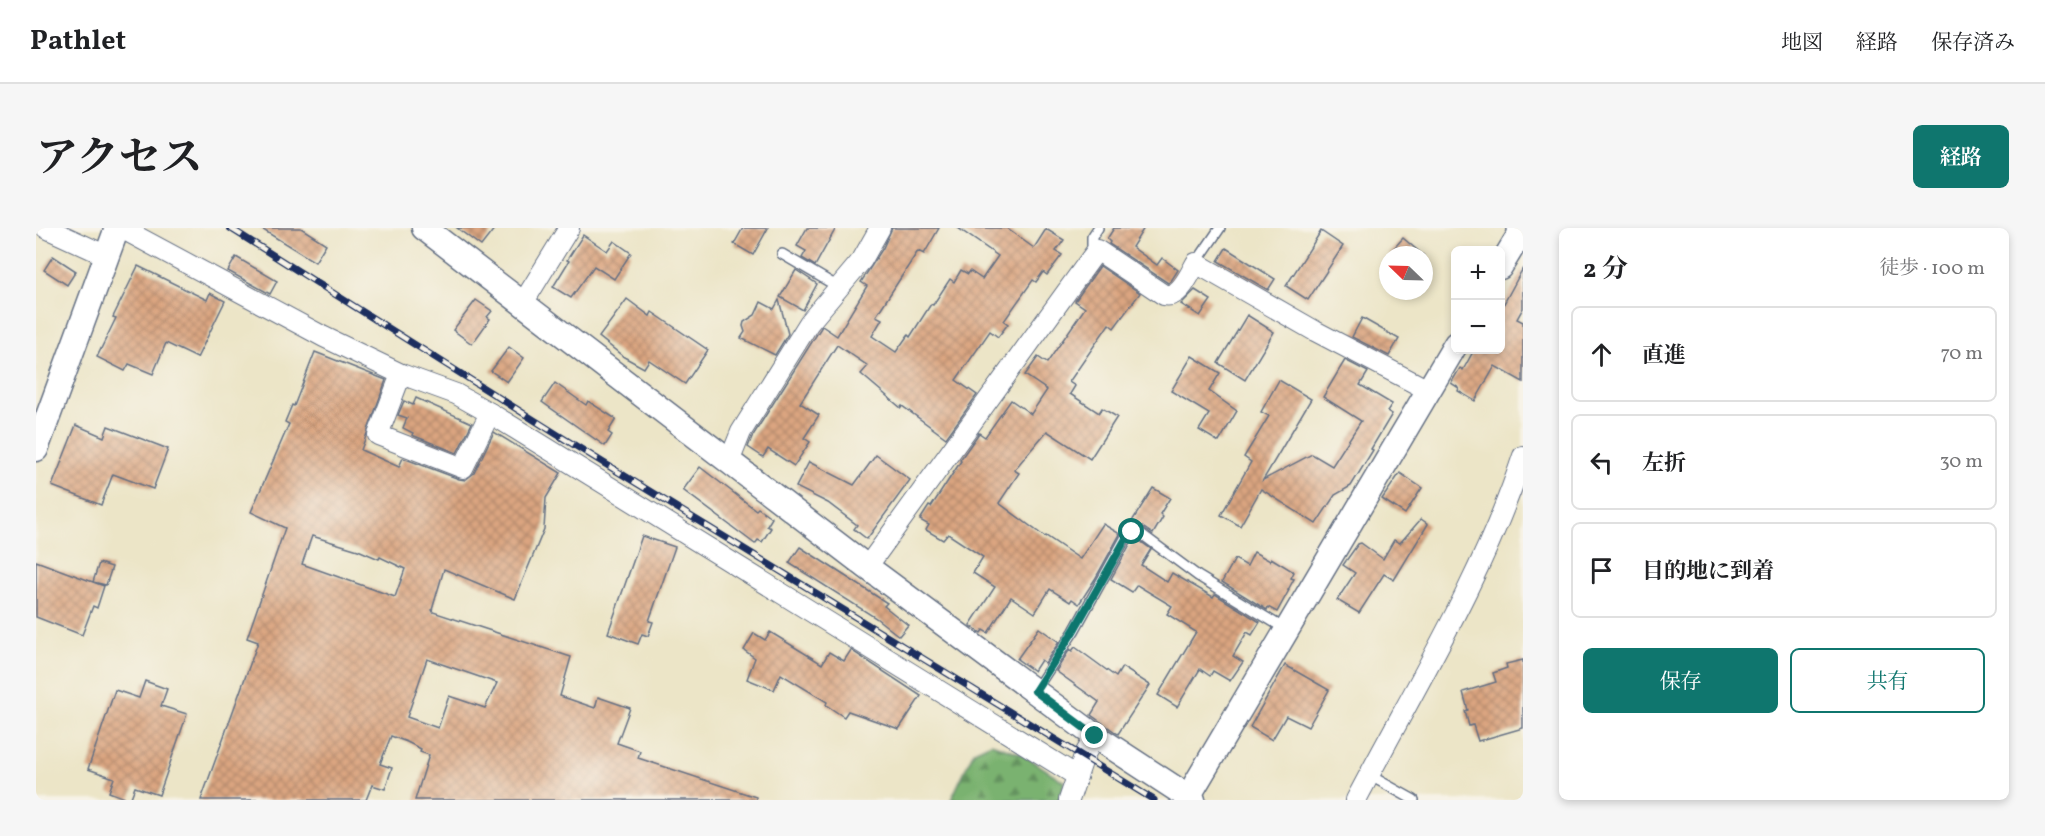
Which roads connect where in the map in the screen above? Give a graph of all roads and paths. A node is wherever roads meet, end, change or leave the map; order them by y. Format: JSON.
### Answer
{"nodes":[{"id":1,"x":46,"y":228,"type":"edge"},
{"id":2,"x":119,"y":228,"type":"edge"},
{"id":3,"x":424,"y":228,"type":"edge"},
{"id":4,"x":569,"y":228,"type":"edge"},
{"id":5,"x":880,"y":228,"type":"edge"},
{"id":6,"x":1098,"y":228,"type":"edge"},
{"id":7,"x":1220,"y":228,"type":"edge"},
{"id":8,"x":1522,"y":229,"type":"edge"},
{"id":9,"x":1097,"y":250,"type":"junction"},
{"id":10,"x":782,"y":254,"type":"dead end"},
{"id":11,"x":107,"y":256,"type":"junction"},
{"id":12,"x":1505,"y":258,"type":"edge"},
{"id":13,"x":1196,"y":263,"type":"junction"},
{"id":14,"x":840,"y":288,"type":"junction"},
{"id":15,"x":523,"y":303,"type":"junction"},
{"id":16,"x":1451,"y":351,"type":"edge"},
{"id":17,"x":401,"y":374,"type":"junction"},
{"id":18,"x":1428,"y":390,"type":"junction"},
{"id":19,"x":490,"y":413,"type":"junction"},
{"id":20,"x":36,"y":449,"type":"edge"},
{"id":21,"x":1523,"y":456,"type":"edge"},
{"id":22,"x":729,"y":462,"type":"junction"},
{"id":23,"x":867,"y":567,"type":"junction"},
{"id":24,"x":1287,"y":630,"type":"junction"},
{"id":25,"x":1035,"y":691,"type":"junction"},
{"id":26,"x":1095,"y":736,"type":"junction"},
{"id":27,"x":1369,"y":775,"type":"junction"},
{"id":28,"x":1077,"y":776,"type":"junction"},
{"id":29,"x":1191,"y":799,"type":"edge"},
{"id":30,"x":1069,"y":800,"type":"edge"},
{"id":31,"x":1356,"y":800,"type":"edge"},
{"id":32,"x":1414,"y":800,"type":"edge"}],
"edges":[{"from":1,"to":11,"type":"street"},
{"from":2,"to":11,"type":"street"},
{"from":2,"to":17,"type":"street"},
{"from":3,"to":15,"type":"street"},
{"from":4,"to":15,"type":"street"},
{"from":5,"to":14,"type":"street"},
{"from":6,"to":9,"type":"lane"},
{"from":7,"to":13,"type":"lane"},
{"from":8,"to":12,"type":"street"},
{"from":9,"to":13,"type":"street"},
{"from":9,"to":23,"type":"street"},
{"from":10,"to":14,"type":"lane"},
{"from":11,"to":20,"type":"street"},
{"from":13,"to":18,"type":"street"},
{"from":14,"to":22,"type":"street"},
{"from":15,"to":22,"type":"street"},
{"from":16,"to":18,"type":"street"},
{"from":17,"to":19,"type":"street"},
{"from":17,"to":19,"type":"street"},
{"from":18,"to":24,"type":"street"},
{"from":19,"to":28,"type":"street"},
{"from":21,"to":27,"type":"street"},
{"from":22,"to":23,"type":"street"},
{"from":23,"to":25,"type":"street"},
{"from":24,"to":25,"type":"lane"},
{"from":24,"to":29,"type":"street"},
{"from":25,"to":26,"type":"street"},
{"from":26,"to":28,"type":"street"},
{"from":26,"to":29,"type":"street"},
{"from":27,"to":31,"type":"street"},
{"from":27,"to":32,"type":"lane"},
{"from":28,"to":30,"type":"street"}]}
